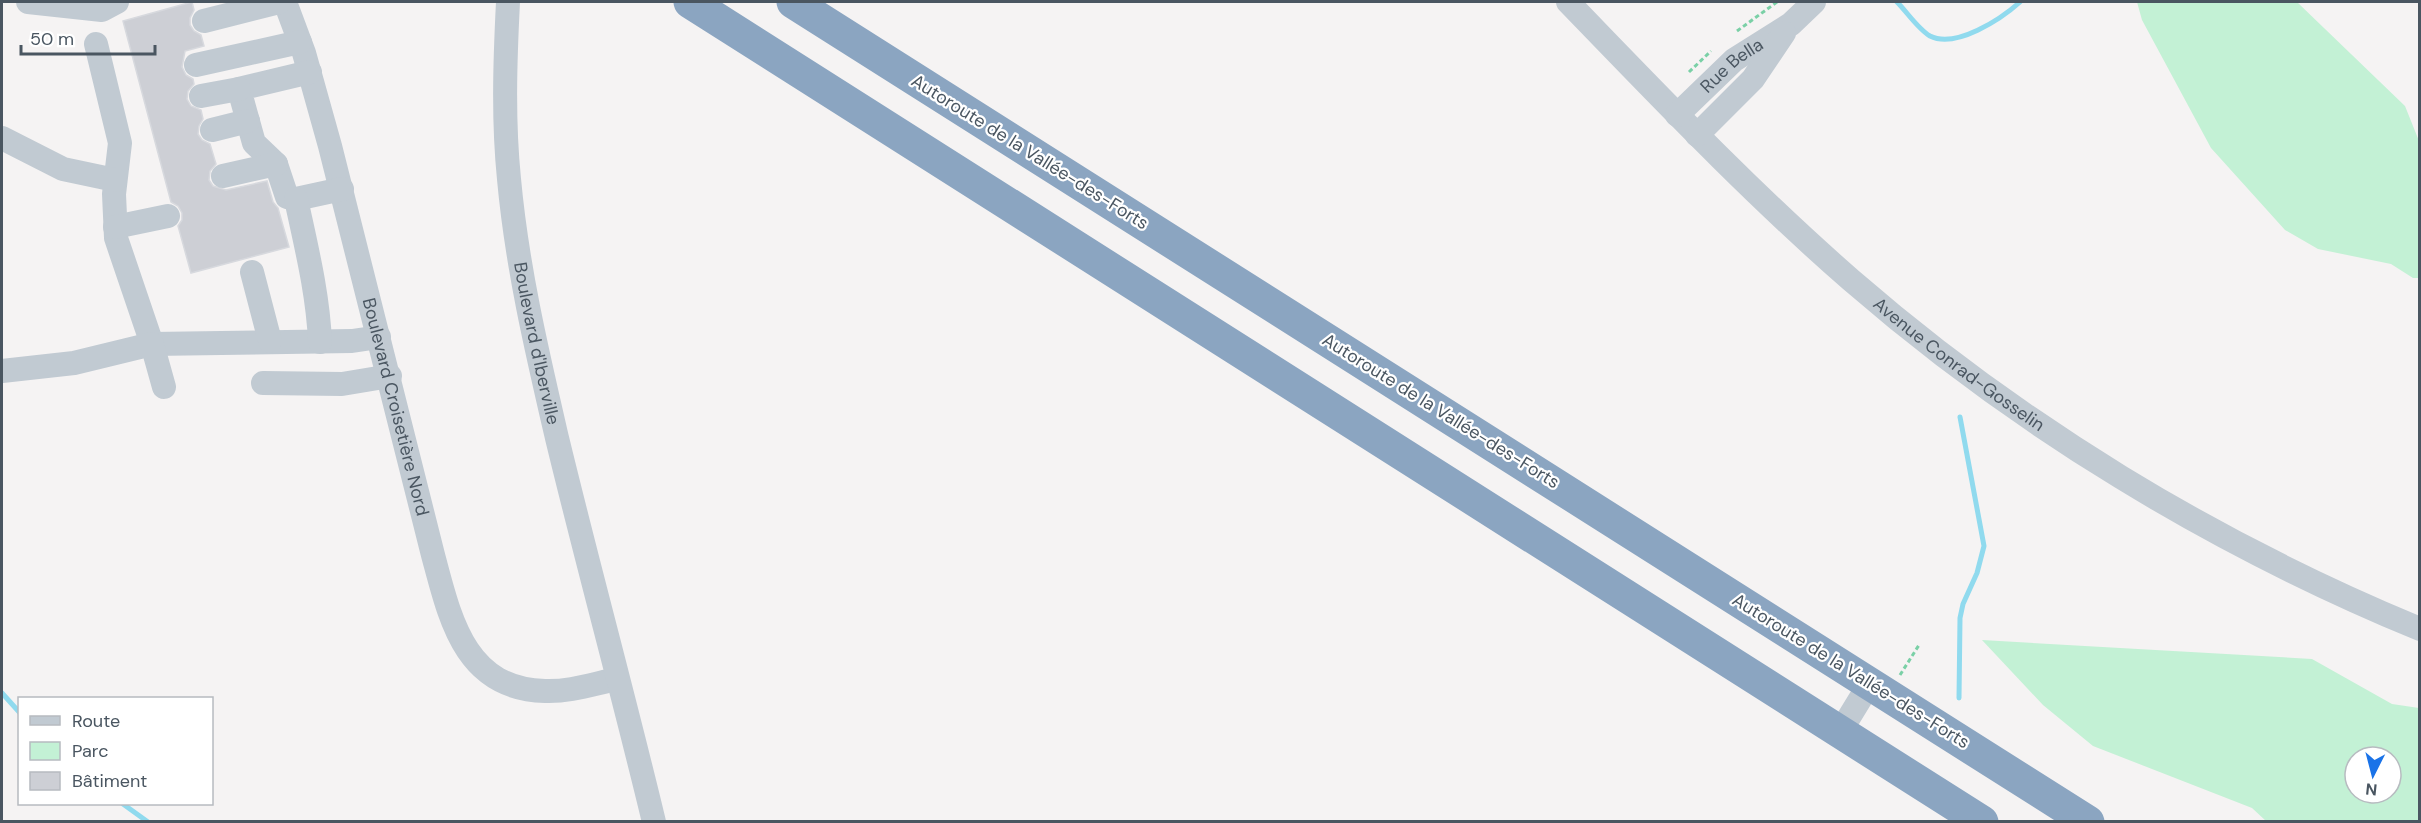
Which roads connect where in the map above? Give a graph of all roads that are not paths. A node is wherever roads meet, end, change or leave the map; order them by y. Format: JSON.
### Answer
{"nodes":[{"id":1,"x":28,"y":2,"type":"edge"},
{"id":2,"x":117,"y":2,"type":"edge"},
{"id":3,"x":279,"y":2,"type":"edge"},
{"id":4,"x":285,"y":2,"type":"edge"},
{"id":5,"x":508,"y":2,"type":"edge"},
{"id":6,"x":690,"y":2,"type":"edge"},
{"id":7,"x":793,"y":2,"type":"edge"},
{"id":8,"x":1568,"y":2,"type":"edge"},
{"id":9,"x":1814,"y":2,"type":"edge"},
{"id":10,"x":204,"y":21,"type":"dead end"},
{"id":11,"x":1791,"y":24,"type":"junction"},
{"id":12,"x":300,"y":42,"type":"junction"},
{"id":13,"x":96,"y":44,"type":"dead end"},
{"id":14,"x":196,"y":65,"type":"dead end"},
{"id":15,"x":310,"y":72,"type":"junction"},
{"id":16,"x":239,"y":88,"type":"junction"},
{"id":17,"x":201,"y":96,"type":"dead end"},
{"id":18,"x":1677,"y":115,"type":"junction"},
{"id":19,"x":248,"y":121,"type":"junction"},
{"id":20,"x":212,"y":130,"type":"dead end"},
{"id":21,"x":1697,"y":135,"type":"junction"},
{"id":22,"x":2,"y":138,"type":"edge"},
{"id":23,"x":276,"y":164,"type":"junction"},
{"id":24,"x":223,"y":176,"type":"dead end"},
{"id":25,"x":115,"y":180,"type":"junction"},
{"id":26,"x":342,"y":189,"type":"junction"},
{"id":27,"x":296,"y":199,"type":"junction"},
{"id":28,"x":168,"y":216,"type":"dead end"},
{"id":29,"x":115,"y":227,"type":"junction"},
{"id":30,"x":252,"y":272,"type":"dead end"},
{"id":31,"x":379,"y":337,"type":"junction"},
{"id":32,"x":270,"y":341,"type":"junction"},
{"id":33,"x":320,"y":342,"type":"junction"},
{"id":34,"x":152,"y":344,"type":"junction"},
{"id":35,"x":2,"y":370,"type":"edge"},
{"id":36,"x":390,"y":376,"type":"junction"},
{"id":37,"x":263,"y":383,"type":"dead end"},
{"id":38,"x":164,"y":387,"type":"dead end"},
{"id":39,"x":2420,"y":629,"type":"edge"},
{"id":40,"x":617,"y":679,"type":"junction"},
{"id":41,"x":1879,"y":689,"type":"junction"},
{"id":42,"x":1840,"y":732,"type":"junction"},
{"id":43,"x":654,"y":822,"type":"edge"},
{"id":44,"x":1982,"y":822,"type":"edge"},
{"id":45,"x":2088,"y":822,"type":"edge"}],
"edges":[{"from":1,"to":2,"type":"street"},
{"from":3,"to":10,"type":"street"},
{"from":4,"to":12,"type":"street","name":"Boulevard Croisetière Nord"},
{"from":5,"to":40,"type":"street","name":"Boulevard d'Iberville"},
{"from":6,"to":42,"type":"highway"},
{"from":7,"to":41,"type":"highway","name":"Autoroute de la Vallée-des-Forts"},
{"from":8,"to":18,"type":"street","name":"Avenue Conrad-Gosselin"},
{"from":9,"to":11,"type":"street","name":"Rue Bella"},
{"from":11,"to":18,"type":"street","name":"Rue Bella"},
{"from":11,"to":21,"type":"street","name":"Rue Bella"},
{"from":12,"to":14,"type":"street"},
{"from":12,"to":15,"type":"street","name":"Boulevard Croisetière Nord"},
{"from":13,"to":25,"type":"street"},
{"from":15,"to":16,"type":"street"},
{"from":15,"to":26,"type":"street","name":"Boulevard Croisetière Nord"},
{"from":16,"to":17,"type":"street"},
{"from":16,"to":19,"type":"street"},
{"from":18,"to":21,"type":"street","name":"Avenue Conrad-Gosselin"},
{"from":19,"to":20,"type":"street"},
{"from":19,"to":23,"type":"street"},
{"from":21,"to":39,"type":"street","name":"Avenue Conrad-Gosselin"},
{"from":22,"to":25,"type":"street"},
{"from":23,"to":24,"type":"street"},
{"from":23,"to":27,"type":"street"},
{"from":25,"to":29,"type":"street"},
{"from":26,"to":27,"type":"street"},
{"from":26,"to":31,"type":"street","name":"Boulevard Croisetière Nord"},
{"from":27,"to":33,"type":"street"},
{"from":28,"to":29,"type":"street"},
{"from":29,"to":34,"type":"street"},
{"from":30,"to":32,"type":"street"},
{"from":31,"to":33,"type":"street"},
{"from":31,"to":36,"type":"street","name":"Boulevard Croisetière Nord"},
{"from":32,"to":33,"type":"street"},
{"from":32,"to":34,"type":"street"},
{"from":34,"to":35,"type":"street"},
{"from":34,"to":38,"type":"street"},
{"from":36,"to":37,"type":"street"},
{"from":36,"to":40,"type":"street","name":"Boulevard Croisetière Nord"},
{"from":40,"to":43,"type":"street","name":"Boulevard d'Iberville"},
{"from":41,"to":42,"type":"street"},
{"from":41,"to":45,"type":"highway","name":"Autoroute de la Vallée-des-Forts"},
{"from":42,"to":44,"type":"highway"}]}
